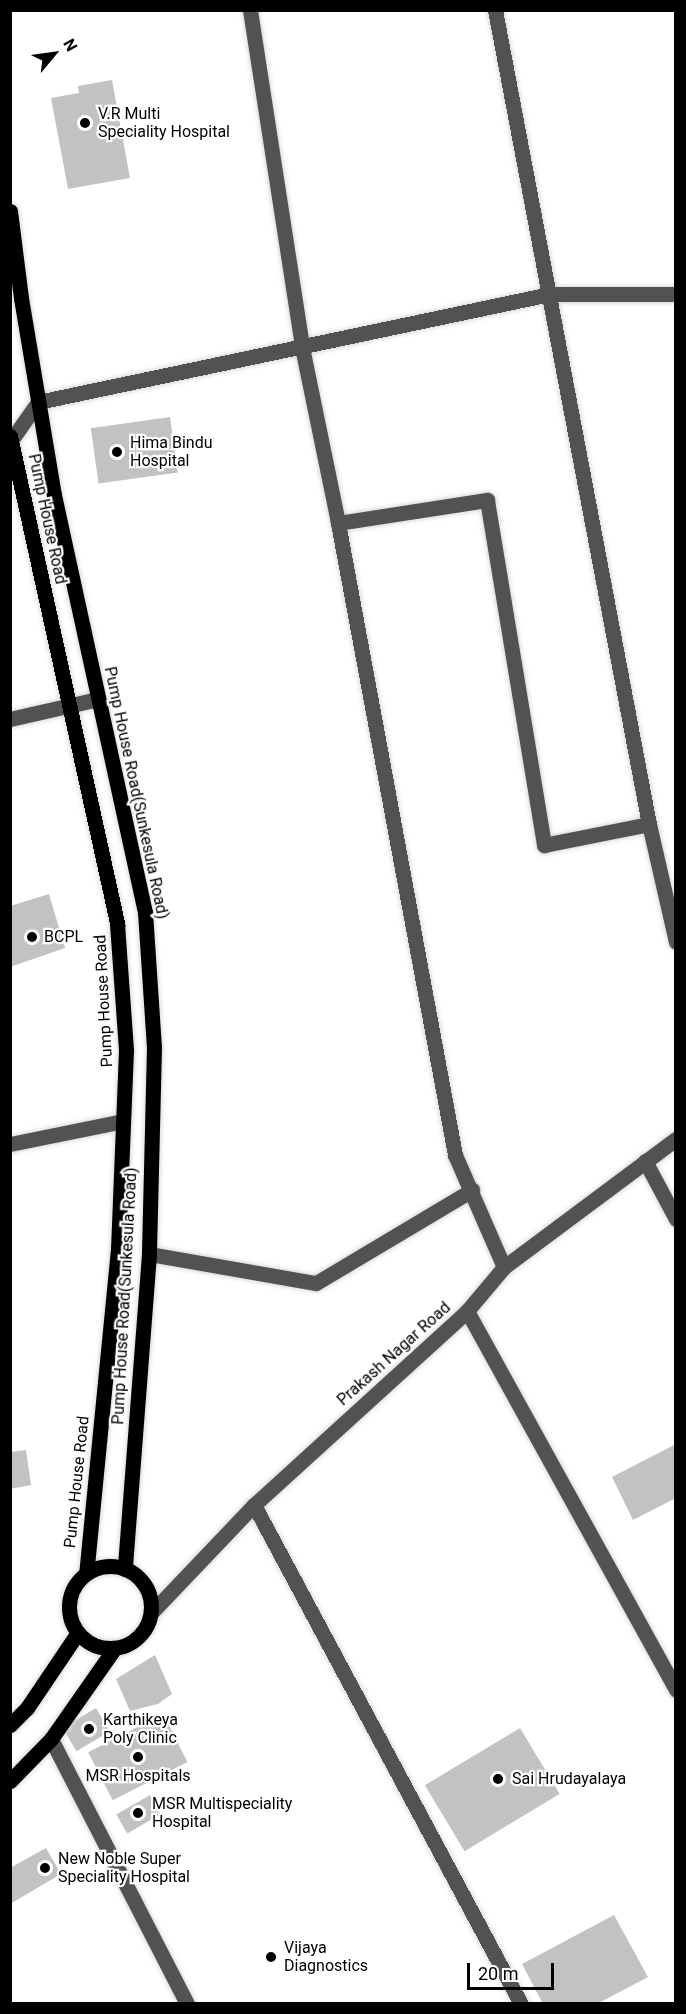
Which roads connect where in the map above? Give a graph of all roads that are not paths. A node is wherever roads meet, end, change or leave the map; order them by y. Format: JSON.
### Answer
{"nodes":[{"id":1,"x":250,"y":10,"type":"edge"},
{"id":2,"x":495,"y":10,"type":"edge"},
{"id":3,"x":10,"y":211,"type":"edge"},
{"id":4,"x":550,"y":294,"type":"junction"},
{"id":5,"x":675,"y":294,"type":"edge"},
{"id":6,"x":302,"y":347,"type":"junction"},
{"id":7,"x":38,"y":402,"type":"junction"},
{"id":8,"x":11,"y":440,"type":"edge"},
{"id":9,"x":338,"y":523,"type":"junction"},
{"id":10,"x":98,"y":699,"type":"junction"},
{"id":11,"x":69,"y":704,"type":"junction"},
{"id":12,"x":10,"y":719,"type":"edge"},
{"id":13,"x":649,"y":824,"type":"junction"},
{"id":14,"x":675,"y":942,"type":"edge"},
{"id":15,"x":123,"y":1121,"type":"junction"},
{"id":16,"x":675,"y":1139,"type":"edge"},
{"id":17,"x":10,"y":1144,"type":"edge"},
{"id":18,"x":645,"y":1161,"type":"junction"},
{"id":19,"x":472,"y":1190,"type":"junction"},
{"id":20,"x":675,"y":1219,"type":"edge"},
{"id":21,"x":149,"y":1254,"type":"junction"},
{"id":22,"x":504,"y":1267,"type":"junction"},
{"id":23,"x":467,"y":1311,"type":"junction"},
{"id":24,"x":254,"y":1505,"type":"junction"},
{"id":25,"x":125,"y":1569,"type":"junction"},
{"id":26,"x":86,"y":1573,"type":"junction"},
{"id":27,"x":151,"y":1613,"type":"junction"},
{"id":28,"x":77,"y":1634,"type":"junction"},
{"id":29,"x":114,"y":1649,"type":"junction"},
{"id":30,"x":675,"y":1690,"type":"edge"},
{"id":31,"x":10,"y":1725,"type":"edge"},
{"id":32,"x":51,"y":1739,"type":"junction"},
{"id":33,"x":10,"y":1781,"type":"edge"},
{"id":34,"x":187,"y":2004,"type":"edge"},
{"id":35,"x":521,"y":2004,"type":"edge"}],
"edges":[{"from":1,"to":6,"type":"street"},
{"from":2,"to":4,"type":"street"},
{"from":3,"to":7,"type":"main road","name":"Pump House Road(Sunkesula Road)"},
{"from":4,"to":5,"type":"street"},
{"from":4,"to":6,"type":"street"},
{"from":4,"to":13,"type":"street"},
{"from":6,"to":7,"type":"street"},
{"from":6,"to":9,"type":"street"},
{"from":7,"to":8,"type":"street"},
{"from":7,"to":10,"type":"main road","name":"Pump House Road(Sunkesula Road)"},
{"from":8,"to":11,"type":"main road","name":"Pump House Road"},
{"from":9,"to":13,"type":"street"},
{"from":9,"to":19,"type":"street"},
{"from":10,"to":11,"type":"street"},
{"from":10,"to":21,"type":"main road","name":"Pump House Road(Sunkesula Road)"},
{"from":11,"to":12,"type":"street"},
{"from":11,"to":15,"type":"main road","name":"Pump House Road"},
{"from":13,"to":14,"type":"street"},
{"from":15,"to":17,"type":"street"},
{"from":15,"to":26,"type":"main road","name":"Pump House Road"},
{"from":16,"to":18,"type":"street","name":"Prakash Nagar Road"},
{"from":18,"to":20,"type":"street"},
{"from":18,"to":22,"type":"street","name":"Prakash Nagar Road"},
{"from":19,"to":21,"type":"street"},
{"from":19,"to":22,"type":"street"},
{"from":21,"to":25,"type":"main road","name":"Pump House Road(Sunkesula Road)"},
{"from":22,"to":23,"type":"street","name":"Prakash Nagar Road"},
{"from":23,"to":24,"type":"street","name":"Prakash Nagar Road"},
{"from":23,"to":30,"type":"street"},
{"from":24,"to":27,"type":"street","name":"Prakash Nagar Road"},
{"from":24,"to":35,"type":"street"},
{"from":25,"to":26,"type":"main road"},
{"from":25,"to":27,"type":"main road"},
{"from":26,"to":28,"type":"main road"},
{"from":27,"to":29,"type":"main road"},
{"from":28,"to":29,"type":"main road"},
{"from":28,"to":31,"type":"main road"},
{"from":29,"to":32,"type":"main road"},
{"from":32,"to":33,"type":"main road"},
{"from":32,"to":34,"type":"street"}]}
